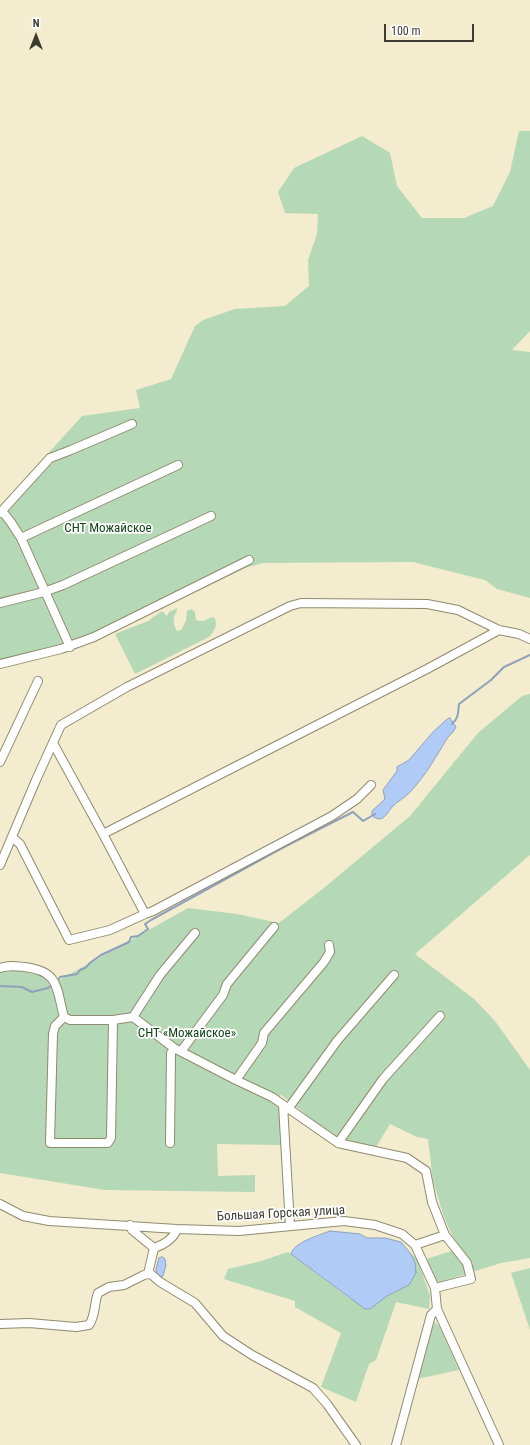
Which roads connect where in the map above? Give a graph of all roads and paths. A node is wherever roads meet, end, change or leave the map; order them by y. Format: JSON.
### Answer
{"nodes":[{"id":1,"x":132,"y":424,"type":"dead end"},
{"id":2,"x":178,"y":465,"type":"dead end"},
{"id":3,"x":1,"y":512,"type":"edge"},
{"id":4,"x":211,"y":516,"type":"dead end"},
{"id":5,"x":21,"y":538,"type":"junction"},
{"id":6,"x":249,"y":560,"type":"dead end"},
{"id":7,"x":44,"y":592,"type":"junction"},
{"id":8,"x":0,"y":603,"type":"edge"},
{"id":9,"x":498,"y":630,"type":"junction"},
{"id":10,"x":530,"y":639,"type":"edge"},
{"id":11,"x":70,"y":647,"type":"junction"},
{"id":12,"x":0,"y":664,"type":"edge"},
{"id":13,"x":38,"y":681,"type":"dead end"},
{"id":14,"x":53,"y":743,"type":"junction"},
{"id":15,"x":0,"y":762,"type":"edge"},
{"id":16,"x":371,"y":785,"type":"dead end"},
{"id":17,"x":103,"y":834,"type":"junction"},
{"id":18,"x":12,"y":837,"type":"junction"},
{"id":19,"x":0,"y":865,"type":"edge"},
{"id":20,"x":145,"y":914,"type":"junction"},
{"id":21,"x":274,"y":927,"type":"dead end"},
{"id":22,"x":195,"y":933,"type":"dead end"},
{"id":23,"x":329,"y":945,"type":"dead end"},
{"id":24,"x":0,"y":968,"type":"edge"},
{"id":25,"x":394,"y":975,"type":"dead end"},
{"id":26,"x":440,"y":1016,"type":"dead end"},
{"id":27,"x":64,"y":1017,"type":"junction"},
{"id":28,"x":133,"y":1017,"type":"junction"},
{"id":29,"x":112,"y":1020,"type":"junction"},
{"id":30,"x":178,"y":1049,"type":"junction"},
{"id":31,"x":236,"y":1080,"type":"junction"},
{"id":32,"x":285,"y":1107,"type":"junction"},
{"id":33,"x":170,"y":1143,"type":"dead end"},
{"id":34,"x":338,"y":1143,"type":"junction"},
{"id":35,"x":0,"y":1204,"type":"edge"},
{"id":36,"x":130,"y":1225,"type":"junction"},
{"id":37,"x":290,"y":1226,"type":"junction"},
{"id":38,"x":177,"y":1230,"type":"junction"},
{"id":39,"x":445,"y":1235,"type":"junction"},
{"id":40,"x":415,"y":1245,"type":"junction"},
{"id":41,"x":154,"y":1248,"type":"junction"},
{"id":42,"x":148,"y":1274,"type":"junction"},
{"id":43,"x":435,"y":1288,"type":"junction"},
{"id":44,"x":437,"y":1309,"type":"junction"},
{"id":45,"x":0,"y":1324,"type":"edge"},
{"id":46,"x":356,"y":1445,"type":"edge"},
{"id":47,"x":396,"y":1445,"type":"edge"},
{"id":48,"x":499,"y":1445,"type":"edge"}],
"edges":[{"from":1,"to":3,"type":"street"},
{"from":2,"to":5,"type":"street"},
{"from":3,"to":5,"type":"street"},
{"from":4,"to":7,"type":"street"},
{"from":5,"to":7,"type":"street"},
{"from":6,"to":11,"type":"street"},
{"from":7,"to":8,"type":"street"},
{"from":7,"to":11,"type":"street"},
{"from":9,"to":10,"type":"street"},
{"from":9,"to":14,"type":"street"},
{"from":9,"to":17,"type":"street"},
{"from":11,"to":12,"type":"street"},
{"from":13,"to":15,"type":"street"},
{"from":14,"to":17,"type":"street"},
{"from":14,"to":18,"type":"street"},
{"from":16,"to":20,"type":"street"},
{"from":17,"to":20,"type":"street"},
{"from":18,"to":19,"type":"street"},
{"from":18,"to":20,"type":"street"},
{"from":21,"to":30,"type":"street"},
{"from":22,"to":28,"type":"street"},
{"from":23,"to":31,"type":"street"},
{"from":24,"to":27,"type":"street"},
{"from":25,"to":32,"type":"street"},
{"from":26,"to":34,"type":"street"},
{"from":27,"to":29,"type":"street"},
{"from":27,"to":29,"type":"street"},
{"from":28,"to":29,"type":"street"},
{"from":28,"to":30,"type":"street"},
{"from":30,"to":31,"type":"street"},
{"from":30,"to":33,"type":"street"},
{"from":31,"to":32,"type":"street"},
{"from":32,"to":34,"type":"street"},
{"from":32,"to":37,"type":"street"},
{"from":34,"to":39,"type":"street"},
{"from":35,"to":36,"type":"street","name":"Большая Горская улица"},
{"from":36,"to":38,"type":"street","name":"Большая Горская улица"},
{"from":36,"to":41,"type":"street"},
{"from":37,"to":38,"type":"street","name":"Большая Горская улица"},
{"from":37,"to":40,"type":"street","name":"Большая Горская улица"},
{"from":38,"to":41,"type":"street"},
{"from":39,"to":40,"type":"street"},
{"from":39,"to":43,"type":"street"},
{"from":40,"to":43,"type":"street","name":"Большая Горская улица"},
{"from":41,"to":42,"type":"street"},
{"from":42,"to":45,"type":"street"},
{"from":42,"to":46,"type":"street"},
{"from":43,"to":44,"type":"street","name":"Большая Горская улица"},
{"from":44,"to":47,"type":"street"},
{"from":44,"to":48,"type":"street","name":"Большая Горская улица"}]}
